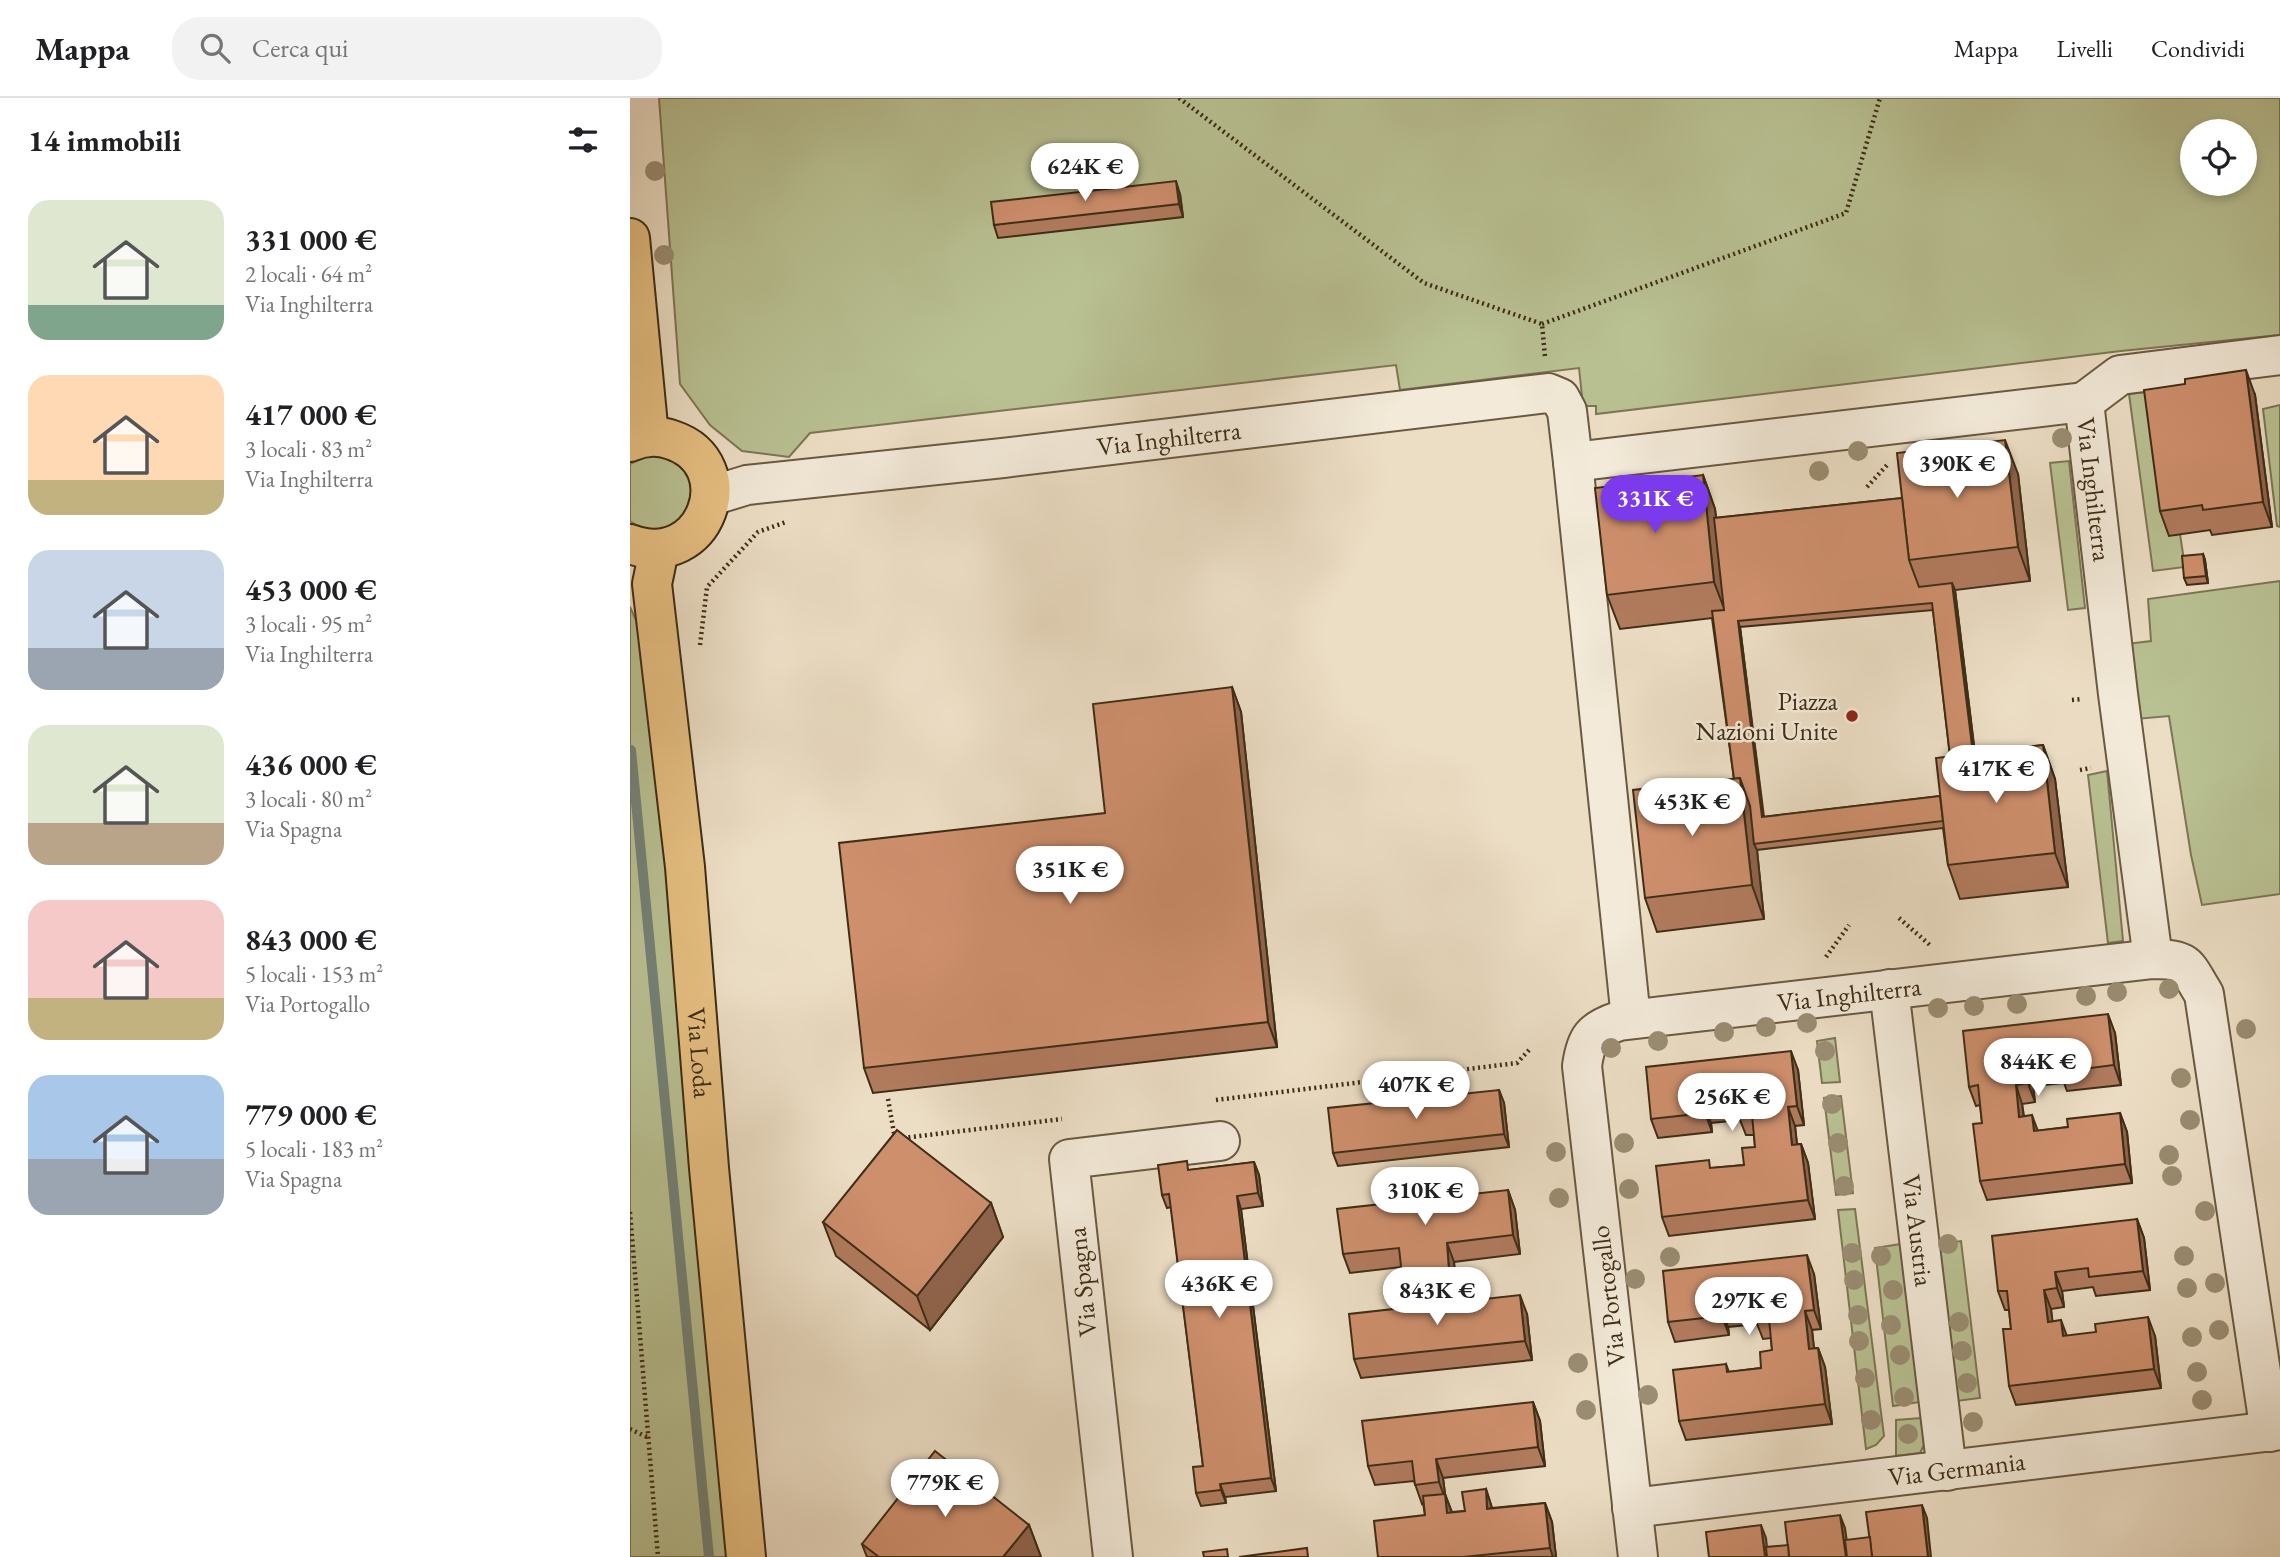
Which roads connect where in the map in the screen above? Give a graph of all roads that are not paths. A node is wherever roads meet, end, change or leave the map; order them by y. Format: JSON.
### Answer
{"nodes":[{"id":1,"x":630,"y":238,"type":"edge"},
{"id":2,"x":2280,"y":355,"type":"edge"},
{"id":3,"x":2084,"y":402,"type":"junction"},
{"id":4,"x":640,"y":439,"type":"edge"},
{"id":5,"x":1573,"y":462,"type":"junction"},
{"id":6,"x":710,"y":496,"type":"junction"},
{"id":7,"x":644,"y":547,"type":"edge"},
{"id":8,"x":2168,"y":961,"type":"junction"},
{"id":9,"x":1889,"y":989,"type":"junction"},
{"id":10,"x":1631,"y":1019,"type":"junction"},
{"id":11,"x":1589,"y":1037,"type":"joint"},
{"id":12,"x":1220,"y":1141,"type":"dead end"},
{"id":13,"x":2275,"y":1431,"type":"edge"},
{"id":14,"x":1947,"y":1471,"type":"junction"},
{"id":15,"x":1632,"y":1508,"type":"junction"},
{"id":16,"x":746,"y":1557,"type":"edge"},
{"id":17,"x":1113,"y":1557,"type":"edge"},
{"id":18,"x":1638,"y":1557,"type":"edge"}],
"edges":[{"from":1,"to":4,"type":"main road"},
{"from":2,"to":3,"type":"street"},
{"from":3,"to":5,"type":"street","name":"Via Inghilterra"},
{"from":3,"to":8,"type":"street","name":"Via Inghilterra"},
{"from":4,"to":6,"type":"main road"},
{"from":5,"to":6,"type":"street","name":"Via Inghilterra"},
{"from":5,"to":10,"type":"street"},
{"from":6,"to":7,"type":"main road","name":"Via Loda"},
{"from":7,"to":16,"type":"main road","name":"Via Loda"},
{"from":8,"to":9,"type":"street","name":"Via Inghilterra"},
{"from":8,"to":13,"type":"street"},
{"from":9,"to":10,"type":"street","name":"Via Inghilterra"},
{"from":9,"to":14,"type":"street","name":"Via Austria"},
{"from":10,"to":11,"type":"street","name":"Via Inghilterra"},
{"from":11,"to":15,"type":"street","name":"Via Portogallo"},
{"from":12,"to":17,"type":"street","name":"Via Spagna"},
{"from":13,"to":14,"type":"street","name":"Via Germania"},
{"from":14,"to":15,"type":"street","name":"Via Germania"},
{"from":15,"to":18,"type":"street","name":"Via Portogallo"}]}
